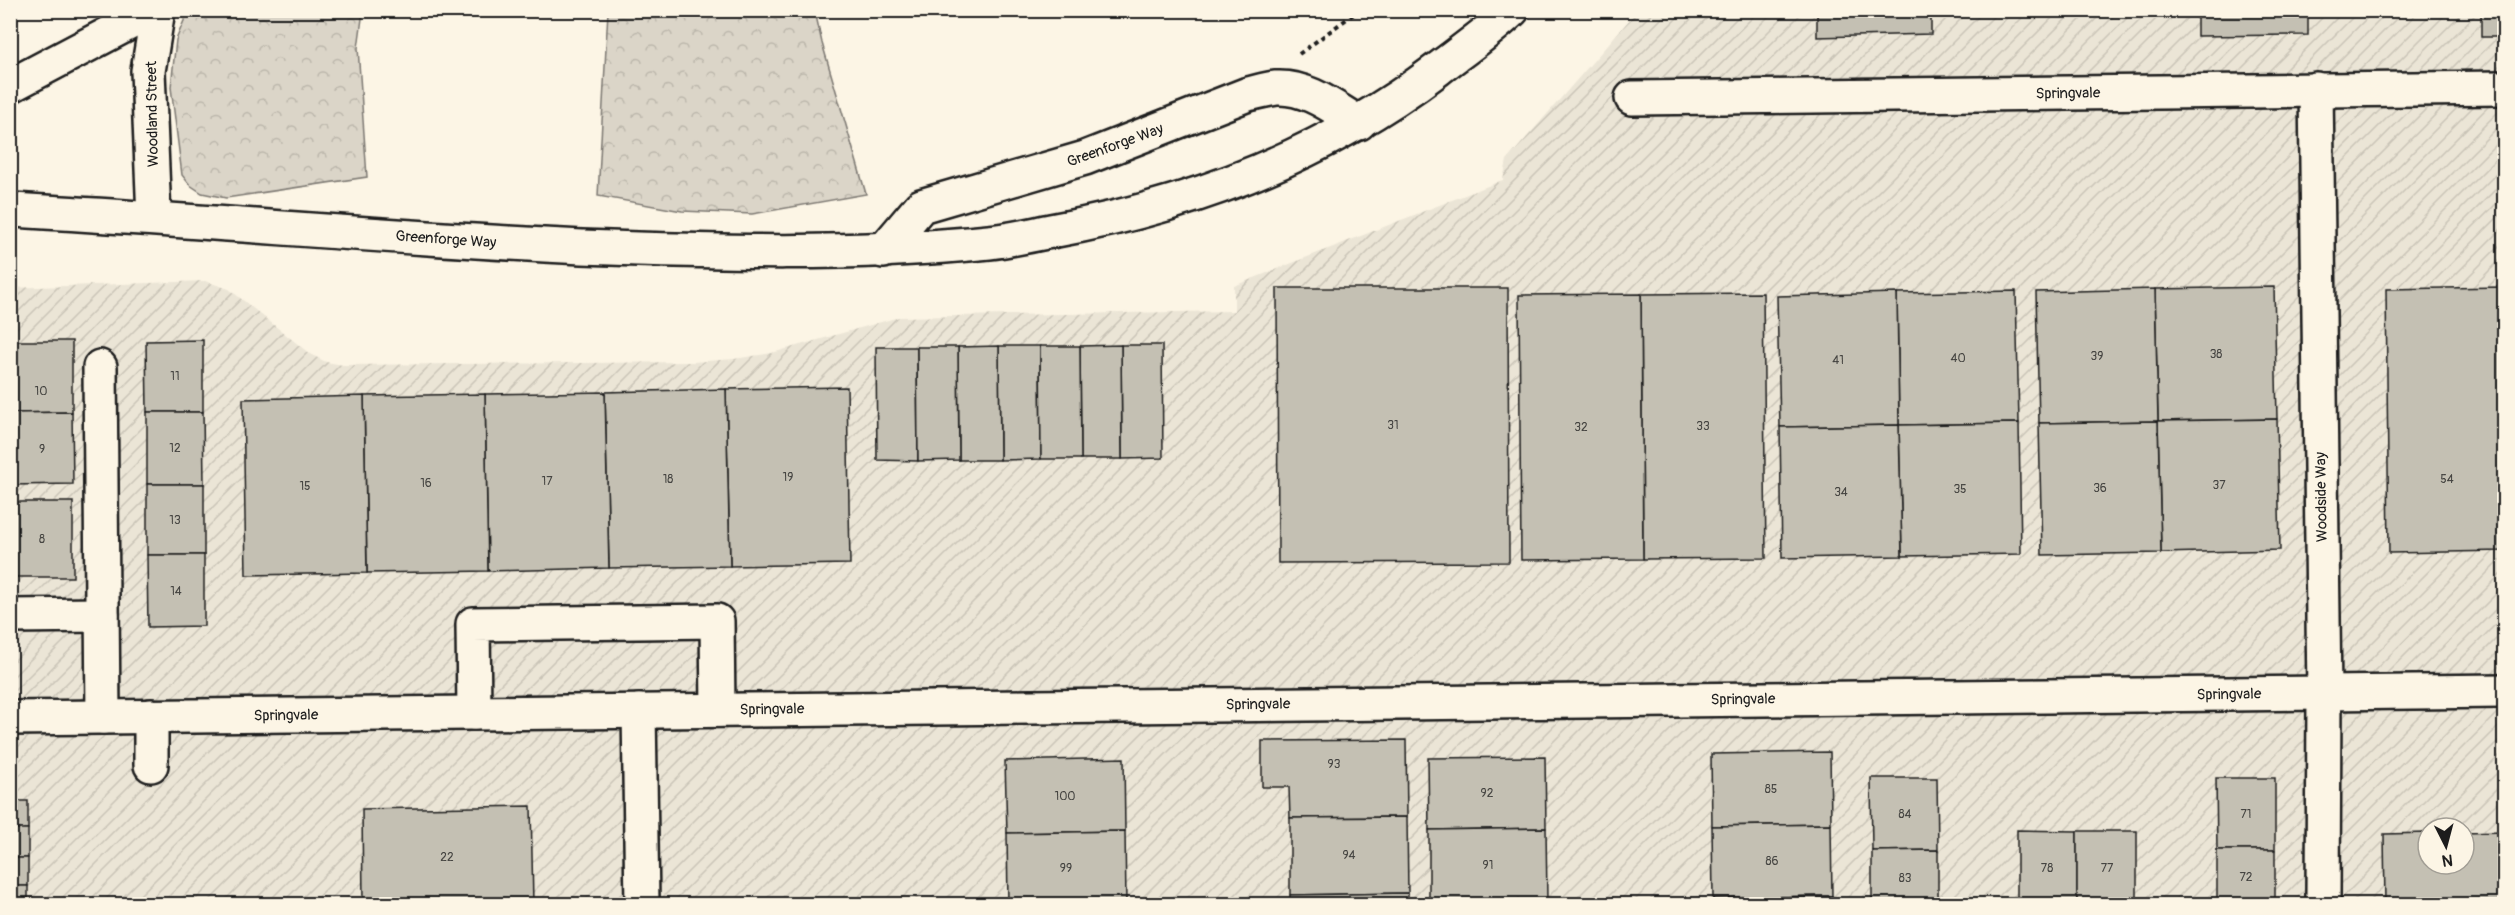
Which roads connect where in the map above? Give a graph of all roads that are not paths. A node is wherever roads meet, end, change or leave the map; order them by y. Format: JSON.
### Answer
{"nodes":[{"id":1,"x":156,"y":10,"type":"edge"},
{"id":2,"x":1512,"y":10,"type":"edge"},
{"id":3,"x":10,"y":86,"type":"edge"},
{"id":4,"x":2505,"y":87,"type":"edge"},
{"id":5,"x":2316,"y":90,"type":"junction"},
{"id":6,"x":1632,"y":98,"type":"dead end"},
{"id":7,"x":1359,"y":123,"type":"junction"},
{"id":8,"x":10,"y":210,"type":"edge"},
{"id":9,"x":154,"y":218,"type":"junction"},
{"id":10,"x":883,"y":251,"type":"junction"},
{"id":11,"x":100,"y":367,"type":"dead end"},
{"id":12,"x":102,"y":615,"type":"junction"},
{"id":13,"x":10,"y":616,"type":"edge"},
{"id":14,"x":2505,"y":691,"type":"edge"},
{"id":15,"x":2324,"y":693,"type":"junction"},
{"id":16,"x":718,"y":710,"type":"junction"},
{"id":17,"x":639,"y":711,"type":"junction"},
{"id":18,"x":474,"y":713,"type":"junction"},
{"id":19,"x":151,"y":716,"type":"junction"},
{"id":20,"x":103,"y":717,"type":"junction"},
{"id":21,"x":10,"y":718,"type":"edge"},
{"id":22,"x":151,"y":765,"type":"dead end"},
{"id":23,"x":642,"y":904,"type":"edge"},
{"id":24,"x":2323,"y":904,"type":"edge"}],
"edges":[{"from":1,"to":3,"type":"street","name":"Woodland Street"},
{"from":1,"to":9,"type":"street","name":"Woodland Street"},
{"from":2,"to":7,"type":"street","name":"Greenforge Way"},
{"from":4,"to":5,"type":"street","name":"Springvale"},
{"from":5,"to":6,"type":"street","name":"Springvale"},
{"from":5,"to":15,"type":"street","name":"Woodside Way"},
{"from":7,"to":10,"type":"street","name":"Greenforge Way"},
{"from":7,"to":10,"type":"street","name":"Greenforge Way"},
{"from":8,"to":9,"type":"street","name":"Greenforge Way"},
{"from":9,"to":10,"type":"street","name":"Greenforge Way"},
{"from":11,"to":12,"type":"street"},
{"from":12,"to":13,"type":"street"},
{"from":12,"to":20,"type":"street"},
{"from":14,"to":15,"type":"street","name":"Springvale"},
{"from":15,"to":16,"type":"street","name":"Springvale"},
{"from":15,"to":24,"type":"street","name":"Woodside Way"},
{"from":16,"to":17,"type":"street","name":"Springvale"},
{"from":16,"to":18,"type":"street"},
{"from":17,"to":18,"type":"street","name":"Springvale"},
{"from":17,"to":23,"type":"street"},
{"from":18,"to":19,"type":"street","name":"Springvale"},
{"from":19,"to":20,"type":"street","name":"Springvale"},
{"from":19,"to":22,"type":"street"},
{"from":20,"to":21,"type":"street","name":"Springvale"}]}
